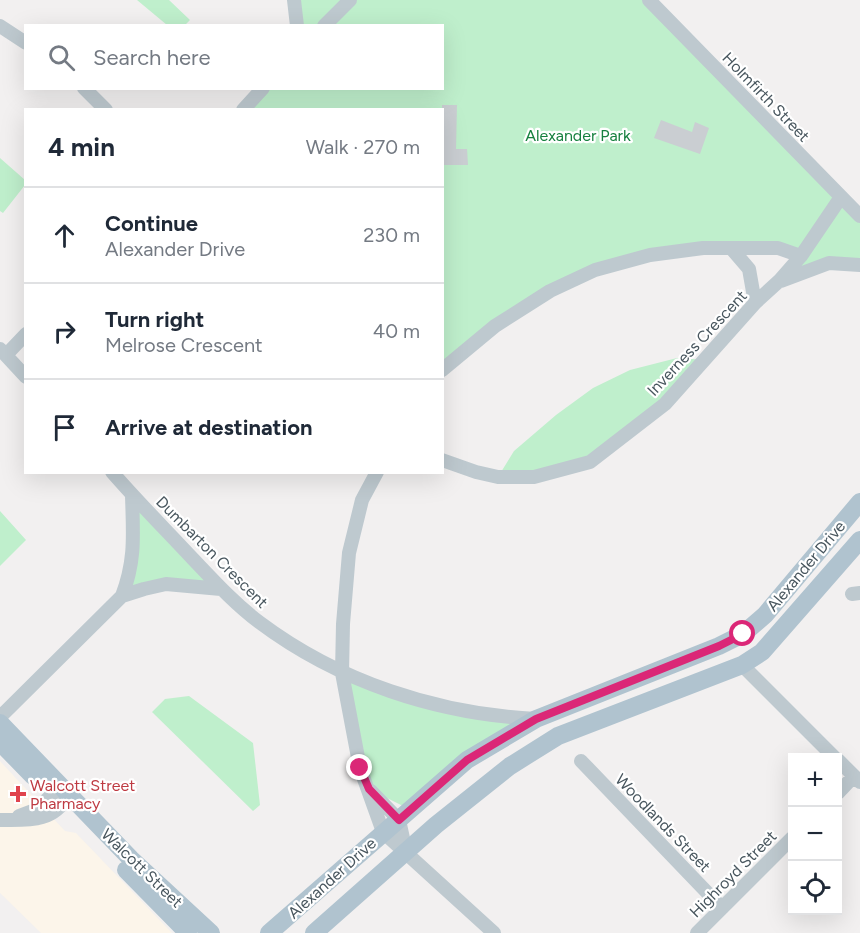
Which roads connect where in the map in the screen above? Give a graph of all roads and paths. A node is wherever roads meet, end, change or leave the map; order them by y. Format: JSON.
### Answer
{"nodes":[{"id":1,"x":294,"y":0,"type":"edge"},
{"id":2,"x":350,"y":0,"type":"edge"},
{"id":3,"x":649,"y":0,"type":"edge"},
{"id":4,"x":297,"y":24,"type":"edge"},
{"id":5,"x":326,"y":24,"type":"edge"},
{"id":6,"x":0,"y":26,"type":"edge"},
{"id":7,"x":24,"y":42,"type":"edge"},
{"id":8,"x":86,"y":90,"type":"edge"},
{"id":9,"x":261,"y":90,"type":"edge"},
{"id":10,"x":104,"y":108,"type":"edge"},
{"id":11,"x":245,"y":108,"type":"edge"},
{"id":12,"x":841,"y":197,"type":"junction"},
{"id":13,"x":860,"y":216,"type":"edge"},
{"id":14,"x":731,"y":248,"type":"junction"},
{"id":15,"x":801,"y":256,"type":"junction"},
{"id":16,"x":860,"y":265,"type":"edge"},
{"id":17,"x":779,"y":281,"type":"junction"},
{"id":18,"x":755,"y":303,"type":"junction"},
{"id":19,"x":24,"y":336,"type":"edge"},
{"id":20,"x":3,"y":352,"type":"edge"},
{"id":21,"x":444,"y":368,"type":"edge"},
{"id":22,"x":24,"y":375,"type":"edge"},
{"id":23,"x":444,"y":461,"type":"edge"},
{"id":24,"x":114,"y":474,"type":"edge"},
{"id":25,"x":376,"y":474,"type":"edge"},
{"id":26,"x":132,"y":495,"type":"junction"},
{"id":27,"x":860,"y":502,"type":"edge"},
{"id":28,"x":860,"y":540,"type":"edge"},
{"id":29,"x":221,"y":589,"type":"junction"},
{"id":30,"x":122,"y":596,"type":"junction"},
{"id":31,"x":742,"y":665,"type":"junction"},
{"id":32,"x":342,"y":673,"type":"junction"},
{"id":33,"x":0,"y":717,"type":"edge"},
{"id":34,"x":536,"y":719,"type":"junction"},
{"id":35,"x":0,"y":723,"type":"edge"},
{"id":36,"x":0,"y":742,"type":"edge"},
{"id":37,"x":830,"y":753,"type":"edge"},
{"id":38,"x":581,"y":761,"type":"dead end"},
{"id":39,"x":842,"y":765,"type":"edge"},
{"id":40,"x":857,"y":779,"type":"edge"},
{"id":41,"x":369,"y":789,"type":"junction"},
{"id":42,"x":842,"y":790,"type":"edge"},
{"id":43,"x":61,"y":799,"type":"junction"},
{"id":44,"x":4,"y":820,"type":"edge"},
{"id":45,"x":399,"y":820,"type":"junction"},
{"id":46,"x":383,"y":832,"type":"junction"},
{"id":47,"x":788,"y":842,"type":"edge"},
{"id":48,"x":406,"y":852,"type":"junction"},
{"id":49,"x":722,"y":908,"type":"junction"},
{"id":50,"x":188,"y":933,"type":"edge"},
{"id":51,"x":211,"y":933,"type":"edge"},
{"id":52,"x":269,"y":933,"type":"edge"},
{"id":53,"x":314,"y":933,"type":"edge"},
{"id":54,"x":494,"y":933,"type":"edge"},
{"id":55,"x":697,"y":933,"type":"edge"}],
"edges":[{"from":1,"to":4,"type":"street"},
{"from":2,"to":5,"type":"street"},
{"from":3,"to":12,"type":"street","name":"Holmfirth Street"},
{"from":6,"to":7,"type":"street"},
{"from":8,"to":10,"type":"street"},
{"from":9,"to":11,"type":"street"},
{"from":12,"to":13,"type":"street","name":"Holmfirth Street"},
{"from":12,"to":15,"type":"street","name":"Inverness Crescent"},
{"from":14,"to":15,"type":"street"},
{"from":14,"to":18,"type":"street"},
{"from":14,"to":21,"type":"street"},
{"from":15,"to":17,"type":"street","name":"Inverness Crescent"},
{"from":16,"to":17,"type":"street"},
{"from":17,"to":18,"type":"street","name":"Inverness Crescent"},
{"from":18,"to":23,"type":"street","name":"Inverness Crescent"},
{"from":19,"to":20,"type":"street"},
{"from":20,"to":22,"type":"street"},
{"from":24,"to":26,"type":"street","name":"Dumbarton Crescent"},
{"from":25,"to":32,"type":"street"},
{"from":26,"to":29,"type":"street","name":"Dumbarton Crescent"},
{"from":26,"to":30,"type":"street"},
{"from":27,"to":34,"type":"main road","name":"Alexander Drive"},
{"from":28,"to":31,"type":"main road","name":"Alexander Drive"},
{"from":29,"to":30,"type":"street"},
{"from":29,"to":32,"type":"street","name":"Dumbarton Crescent"},
{"from":30,"to":33,"type":"street"},
{"from":31,"to":37,"type":"street"},
{"from":31,"to":48,"type":"main road","name":"Alexander Drive"},
{"from":32,"to":34,"type":"street","name":"Dumbarton Crescent"},
{"from":32,"to":41,"type":"street"},
{"from":34,"to":45,"type":"main road","name":"Alexander Drive"},
{"from":35,"to":43,"type":"main road","name":"Walcott Street"},
{"from":36,"to":43,"type":"main road","name":"Walcott Street"},
{"from":38,"to":49,"type":"street","name":"Woodlands Street"},
{"from":39,"to":40,"type":"street"},
{"from":40,"to":42,"type":"street"},
{"from":41,"to":45,"type":"street"},
{"from":41,"to":46,"type":"street"},
{"from":43,"to":44,"type":"street"},
{"from":43,"to":50,"type":"main road","name":"Walcott Street"},
{"from":43,"to":51,"type":"main road","name":"Walcott Street"},
{"from":45,"to":46,"type":"main road","name":"Alexander Drive"},
{"from":45,"to":48,"type":"street"},
{"from":46,"to":48,"type":"street"},
{"from":46,"to":52,"type":"main road","name":"Alexander Drive"},
{"from":47,"to":49,"type":"street","name":"Highroyd Street"},
{"from":48,"to":53,"type":"main road","name":"Alexander Drive"},
{"from":48,"to":54,"type":"street"},
{"from":49,"to":55,"type":"street","name":"Highroyd Street"}]}
